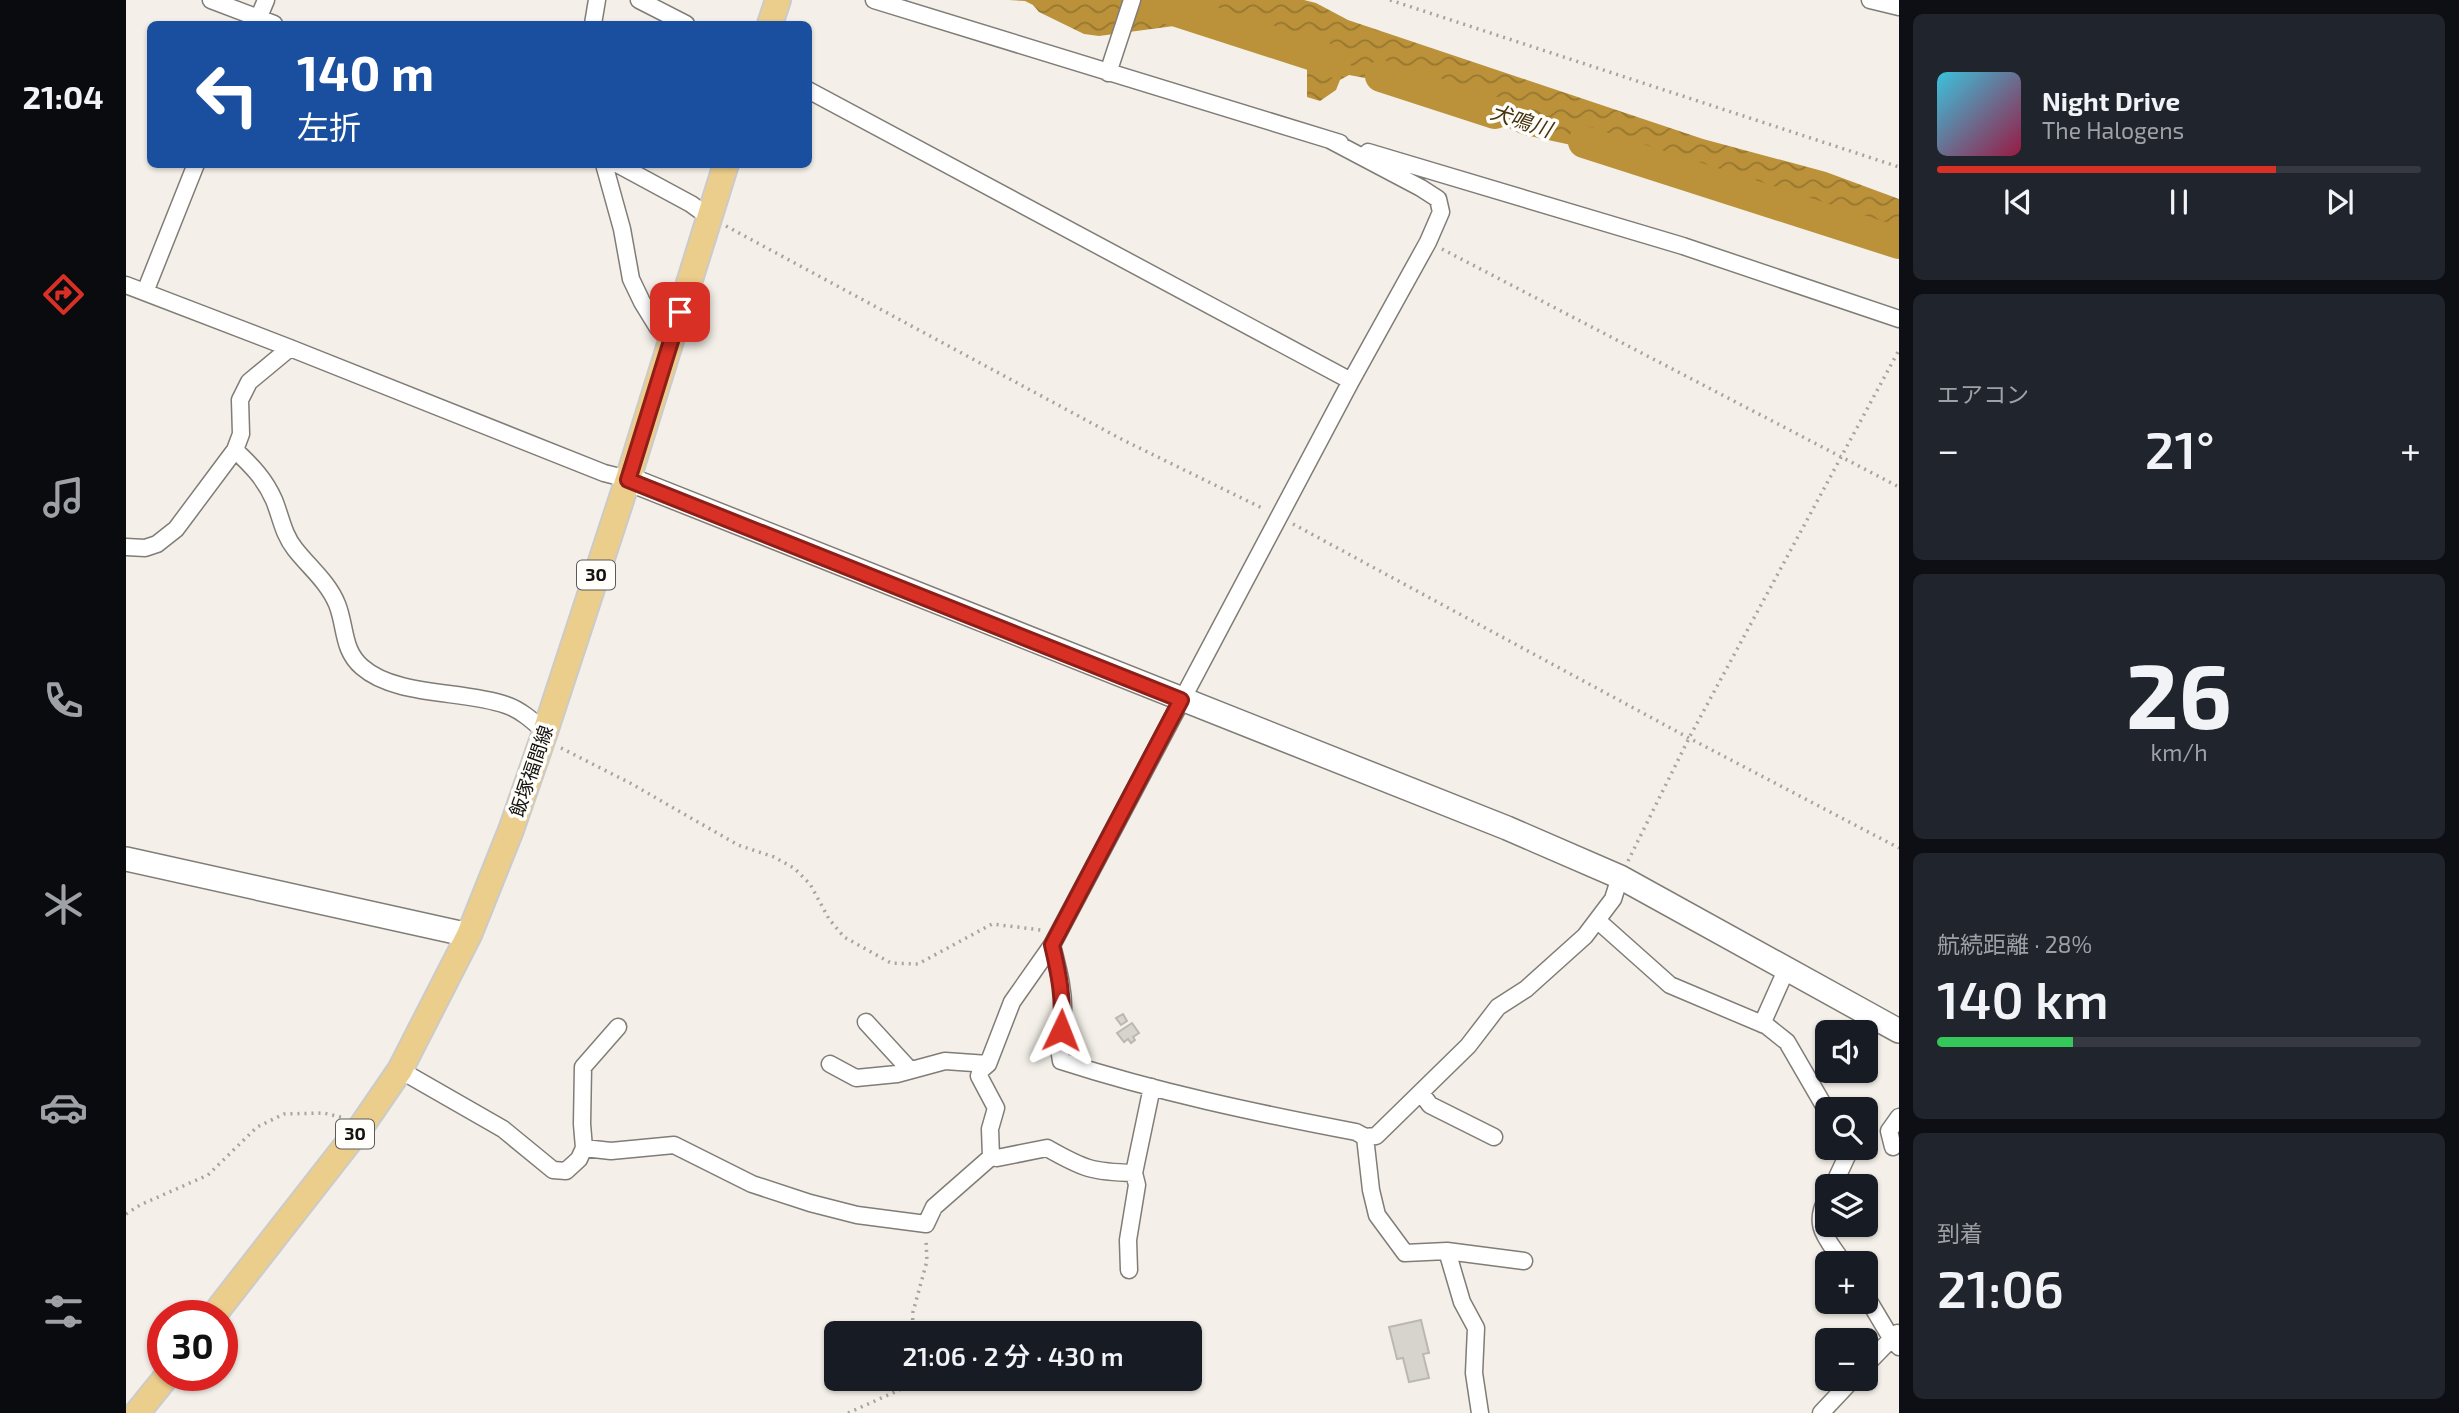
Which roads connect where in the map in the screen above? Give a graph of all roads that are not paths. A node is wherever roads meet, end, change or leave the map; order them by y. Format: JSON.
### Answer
{"nodes":[{"id":1,"x":211,"y":0,"type":"edge"},
{"id":2,"x":266,"y":0,"type":"edge"},
{"id":3,"x":597,"y":0,"type":"edge"},
{"id":4,"x":639,"y":0,"type":"edge"},
{"id":5,"x":778,"y":0,"type":"edge"},
{"id":6,"x":874,"y":0,"type":"edge"},
{"id":7,"x":1132,"y":0,"type":"edge"},
{"id":8,"x":1870,"y":0,"type":"edge"},
{"id":9,"x":1899,"y":8,"type":"edge"},
{"id":10,"x":261,"y":21,"type":"edge"},
{"id":11,"x":263,"y":21,"type":"edge"},
{"id":12,"x":594,"y":21,"type":"edge"},
{"id":13,"x":680,"y":21,"type":"edge"},
{"id":14,"x":771,"y":21,"type":"edge"},
{"id":15,"x":1108,"y":73,"type":"junction"},
{"id":16,"x":812,"y":92,"type":"edge"},
{"id":17,"x":1330,"y":140,"type":"junction"},
{"id":18,"x":194,"y":168,"type":"edge"},
{"id":19,"x":605,"y":168,"type":"edge"},
{"id":20,"x":624,"y":168,"type":"edge"},
{"id":21,"x":725,"y":168,"type":"edge"},
{"id":22,"x":710,"y":214,"type":"junction"},
{"id":23,"x":126,"y":285,"type":"edge"},
{"id":24,"x":145,"y":292,"type":"junction"},
{"id":25,"x":1899,"y":319,"type":"edge"},
{"id":26,"x":673,"y":335,"type":"junction"},
{"id":27,"x":290,"y":348,"type":"junction"},
{"id":28,"x":1351,"y":381,"type":"junction"},
{"id":29,"x":234,"y":450,"type":"junction"},
{"id":30,"x":628,"y":480,"type":"junction"},
{"id":31,"x":126,"y":547,"type":"edge"},
{"id":32,"x":1181,"y":700,"type":"junction"},
{"id":33,"x":545,"y":732,"type":"junction"},
{"id":34,"x":126,"y":859,"type":"edge"},
{"id":35,"x":1620,"y":877,"type":"junction"},
{"id":36,"x":1597,"y":920,"type":"junction"},
{"id":37,"x":469,"y":935,"type":"junction"},
{"id":38,"x":1056,"y":938,"type":"junction"},
{"id":39,"x":1787,"y":968,"type":"junction"},
{"id":40,"x":866,"y":1022,"type":"dead end"},
{"id":41,"x":1762,"y":1024,"type":"junction"},
{"id":42,"x":618,"y":1027,"type":"dead end"},
{"id":43,"x":1899,"y":1031,"type":"edge"},
{"id":44,"x":988,"y":1063,"type":"junction"},
{"id":45,"x":830,"y":1064,"type":"dead end"},
{"id":46,"x":400,"y":1070,"type":"junction"},
{"id":47,"x":910,"y":1070,"type":"junction"},
{"id":48,"x":1152,"y":1087,"type":"junction"},
{"id":49,"x":1420,"y":1093,"type":"junction"},
{"id":50,"x":1819,"y":1097,"type":"edge"},
{"id":51,"x":1899,"y":1117,"type":"edge"},
{"id":52,"x":1365,"y":1137,"type":"junction"},
{"id":53,"x":1494,"y":1137,"type":"dead end"},
{"id":54,"x":1893,"y":1147,"type":"dead end"},
{"id":55,"x":584,"y":1148,"type":"junction"},
{"id":56,"x":991,"y":1157,"type":"junction"},
{"id":57,"x":1134,"y":1173,"type":"junction"},
{"id":58,"x":1447,"y":1251,"type":"junction"},
{"id":59,"x":1524,"y":1261,"type":"dead end"},
{"id":60,"x":1129,"y":1270,"type":"dead end"},
{"id":61,"x":226,"y":1300,"type":"edge"},
{"id":62,"x":1878,"y":1313,"type":"edge"},
{"id":63,"x":1896,"y":1339,"type":"edge"},
{"id":64,"x":1878,"y":1355,"type":"edge"},
{"id":65,"x":155,"y":1391,"type":"edge"},
{"id":66,"x":1842,"y":1391,"type":"edge"},
{"id":67,"x":137,"y":1413,"type":"edge"},
{"id":68,"x":1480,"y":1413,"type":"edge"},
{"id":69,"x":1821,"y":1413,"type":"edge"}],
"edges":[{"from":1,"to":10,"type":"street"},
{"from":2,"to":11,"type":"street"},
{"from":3,"to":12,"type":"street"},
{"from":4,"to":13,"type":"street"},
{"from":5,"to":14,"type":"main road"},
{"from":6,"to":15,"type":"street"},
{"from":7,"to":15,"type":"street"},
{"from":8,"to":9,"type":"street"},
{"from":15,"to":17,"type":"street"},
{"from":16,"to":28,"type":"street"},
{"from":17,"to":25,"type":"street"},
{"from":17,"to":28,"type":"street"},
{"from":18,"to":24,"type":"street"},
{"from":19,"to":26,"type":"street"},
{"from":20,"to":22,"type":"street"},
{"from":21,"to":22,"type":"main road","name":"飯塚福間線","number":"30"},
{"from":22,"to":26,"type":"main road","name":"飯塚福間線","number":"30"},
{"from":23,"to":24,"type":"street"},
{"from":24,"to":27,"type":"street"},
{"from":26,"to":30,"type":"main road","name":"飯塚福間線","number":"30"},
{"from":27,"to":29,"type":"street"},
{"from":27,"to":30,"type":"street"},
{"from":28,"to":32,"type":"street"},
{"from":29,"to":31,"type":"street"},
{"from":29,"to":33,"type":"street"},
{"from":30,"to":32,"type":"street"},
{"from":30,"to":33,"type":"main road","name":"飯塚福間線","number":"30"},
{"from":32,"to":35,"type":"street"},
{"from":32,"to":38,"type":"street"},
{"from":33,"to":37,"type":"main road","name":"飯塚福間線","number":"30"},
{"from":34,"to":37,"type":"street"},
{"from":35,"to":36,"type":"street"},
{"from":35,"to":39,"type":"street"},
{"from":36,"to":41,"type":"street"},
{"from":36,"to":49,"type":"street"},
{"from":37,"to":46,"type":"main road","name":"飯塚福間線","number":"30"},
{"from":38,"to":44,"type":"street"},
{"from":38,"to":48,"type":"street"},
{"from":39,"to":41,"type":"street"},
{"from":39,"to":43,"type":"street"},
{"from":40,"to":47,"type":"street"},
{"from":41,"to":50,"type":"street"},
{"from":42,"to":55,"type":"street"},
{"from":44,"to":47,"type":"street"},
{"from":44,"to":56,"type":"street"},
{"from":45,"to":47,"type":"street"},
{"from":46,"to":55,"type":"street"},
{"from":46,"to":61,"type":"main road","name":"飯塚福間線","number":"30"},
{"from":48,"to":52,"type":"street"},
{"from":48,"to":57,"type":"street"},
{"from":49,"to":52,"type":"street"},
{"from":49,"to":53,"type":"street"},
{"from":51,"to":54,"type":"street"},
{"from":52,"to":58,"type":"street"},
{"from":55,"to":56,"type":"street"},
{"from":56,"to":57,"type":"street"},
{"from":57,"to":60,"type":"street"},
{"from":58,"to":59,"type":"street"},
{"from":58,"to":68,"type":"street"},
{"from":62,"to":63,"type":"street"},
{"from":63,"to":64,"type":"street"},
{"from":65,"to":67,"type":"main road"},
{"from":66,"to":69,"type":"street"}]}
